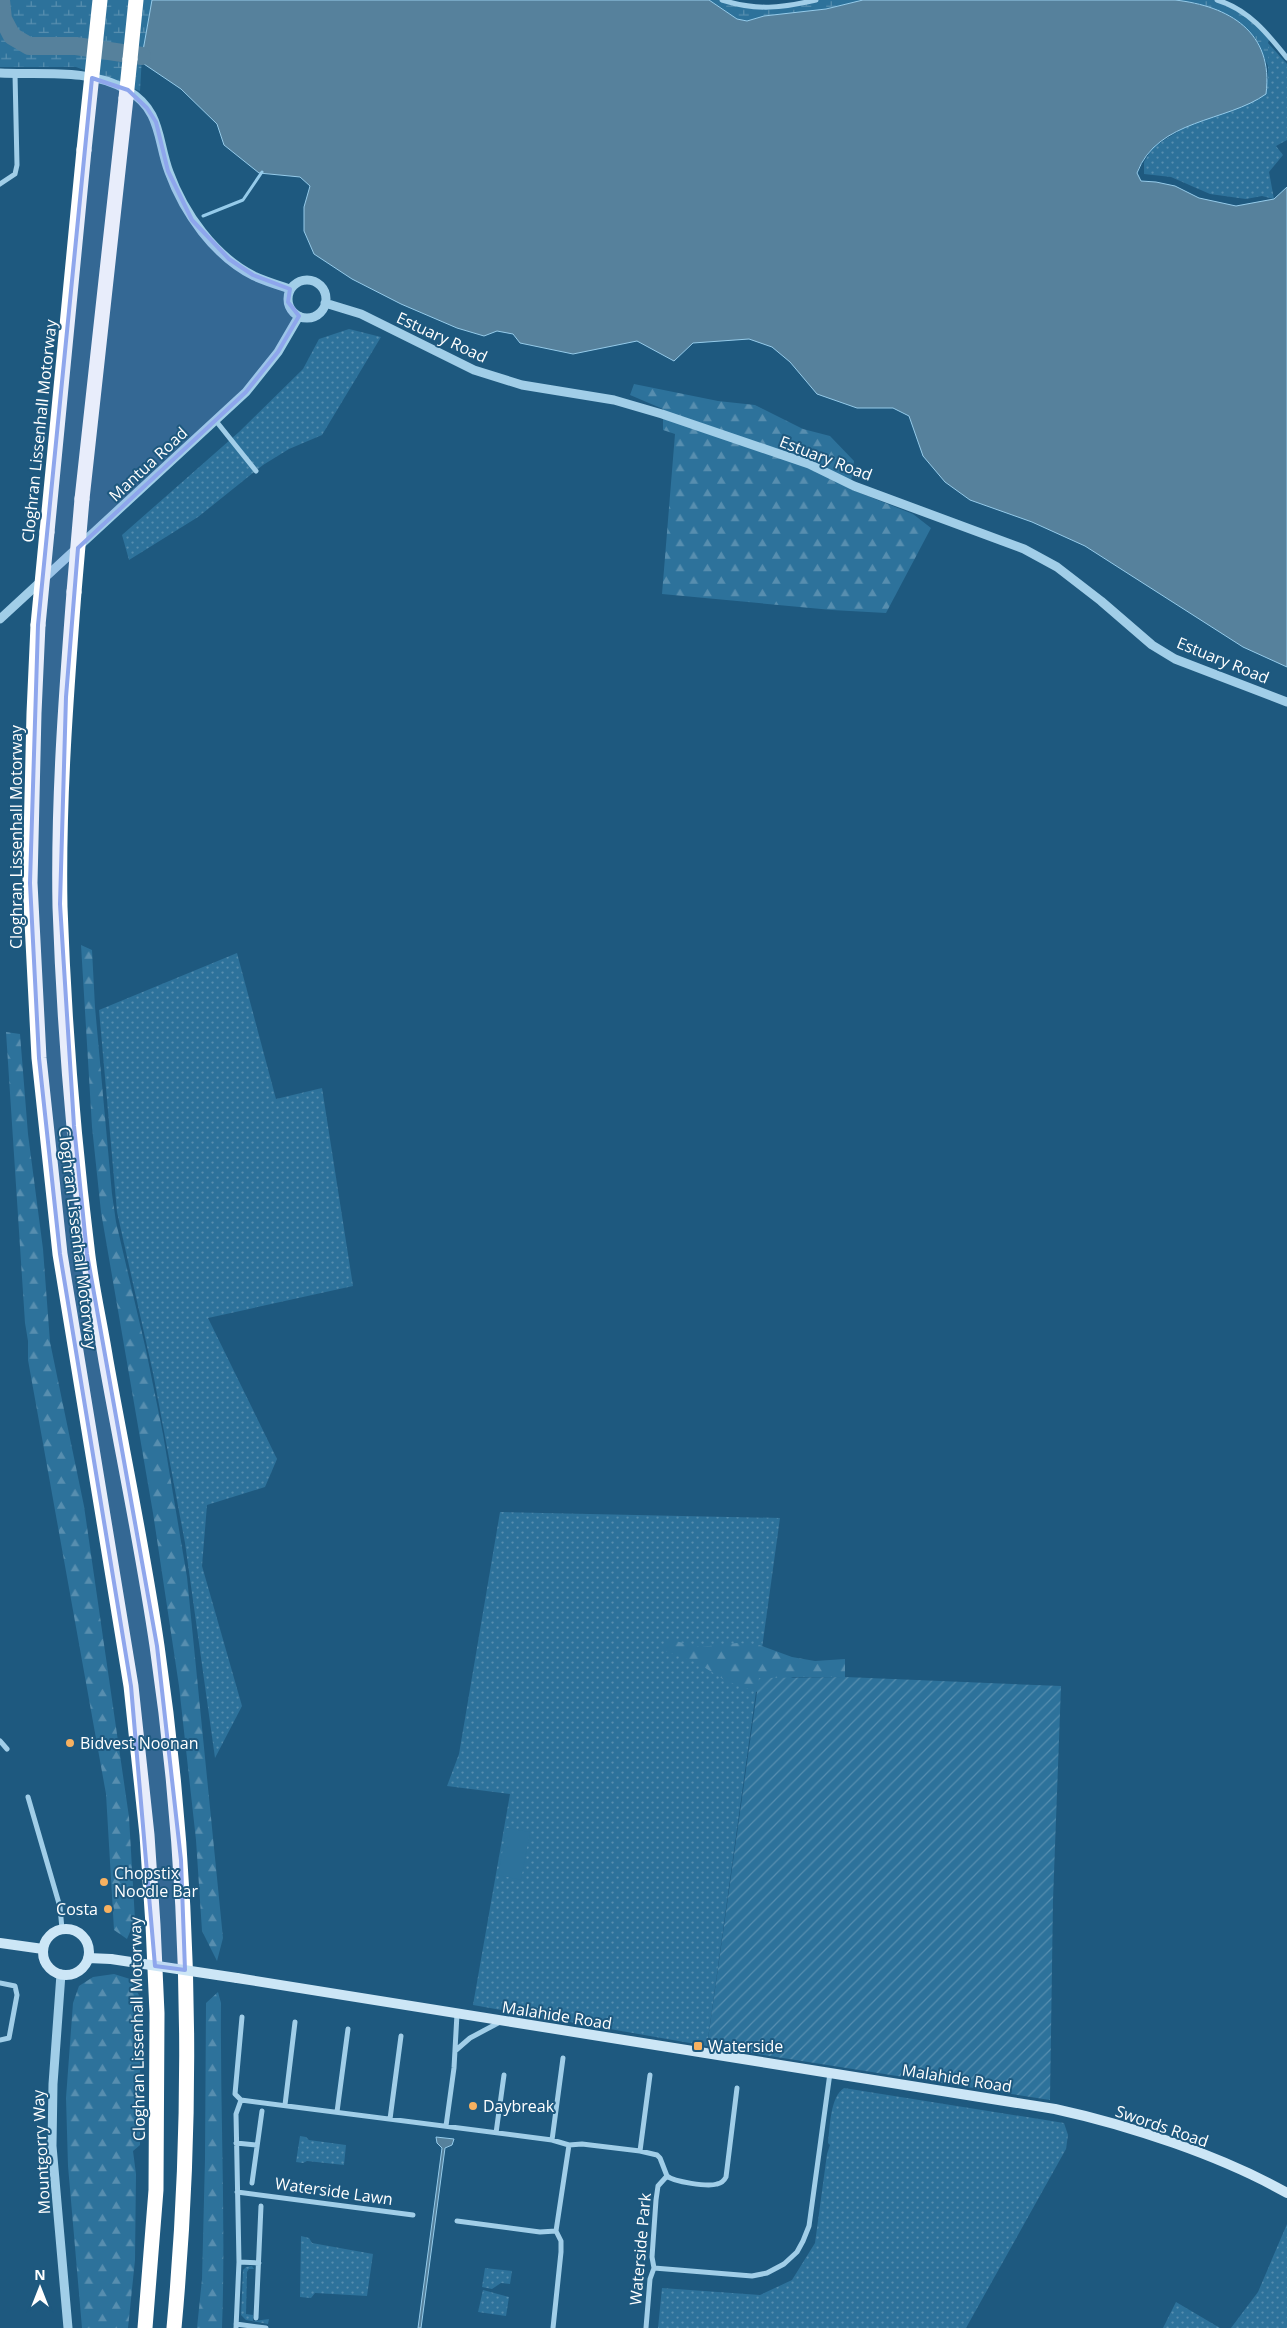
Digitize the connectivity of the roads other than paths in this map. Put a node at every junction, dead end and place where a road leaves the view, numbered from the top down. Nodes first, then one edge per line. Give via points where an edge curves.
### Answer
1 (100, 0) edge
2 (136, 0) edge
3 (722, 0) edge
4 (816, 0) edge
5 (1217, 0) edge
6 (1287, 58) edge
7 (0, 73) edge
8 (15, 74) junction
9 (0, 184) edge
10 (290, 290) junction
11 (325, 303) junction
12 (299, 316) junction
13 (216, 421) junction
14 (256, 471) dead end
15 (0, 619) edge
16 (1287, 702) edge
17 (0, 1741) edge
18 (7, 1749) dead end
19 (28, 1797) dead end
20 (62, 1929) junction
21 (0, 1943) edge
22 (43, 1949) junction
23 (88, 1958) junction
24 (61, 1974) junction
25 (0, 1983) edge
26 (456, 2014) junction
27 (242, 2017) dead end
28 (501, 2021) junction
29 (295, 2022) dead end
30 (348, 2029) dead end
31 (401, 2036) dead end
32 (0, 2040) edge
33 (455, 2052) junction
34 (563, 2058) dead end
35 (830, 2073) junction
36 (504, 2074) dead end
37 (650, 2074) dead end
38 (736, 2088) dead end
39 (241, 2100) junction
40 (1022, 2104) joint
41 (285, 2105) junction
42 (262, 2111) dead end
43 (337, 2112) junction
44 (390, 2119) junction
45 (446, 2126) junction
46 (496, 2133) junction
47 (552, 2140) junction
48 (236, 2143) junction
49 (257, 2145) junction
50 (569, 2145) junction
51 (640, 2150) junction
52 (667, 2176) junction
53 (252, 2183) dead end
54 (237, 2192) junction
55 (1287, 2193) edge
56 (261, 2206) dead end
57 (413, 2214) dead end
58 (457, 2221) dead end
59 (556, 2231) junction
60 (239, 2262) junction
61 (259, 2263) junction
62 (654, 2268) junction
63 (256, 2318) dead end
64 (236, 2326) edge
65 (68, 2328) edge
66 (146, 2328) edge
67 (174, 2328) edge
68 (266, 2328) edge
69 (553, 2328) edge
70 (646, 2328) edge

1 - 66 highway, Cloghran Lissenhall Motorway, bridge via 38,625 30,883 38,1058 60,1254 131,1686 147,1834 157,2013 156,2190
2 - 67 highway, Cloghran Lissenhall Motorway, bridge via 74,592 64,724 60,904 65,1016 87,1254 157,1646 181,1860 187,2096 183,2229
3 - 4 street via 763,9
5 - 6 street via 1248,15
7 - 8 street
8 - 9 street via 17,165 15,174
8 - 10 street via 66,74 128,90 156,122 168,171 192,220 229,259 253,275
10 - 11 street via 298,281 316,282 324,291
10 - 12 street via 290,308
11 - 12 street via 323,309 312,317
11 - 16 street, Estuary Road via 361,314 474,370 522,385 614,400 662,414 809,464 854,486 1024,549 1056,567 1160,650
12 - 13 street, Mantua Road via 278,352 246,392
13 - 14 street
13 - 15 street, Mantua Road
17 - 18 street
19 - 20 street via 60,1907
20 - 22 main road via 49,1936
20 - 23 main road via 80,1934 88,1945
21 - 22 main road
22 - 24 main road via 49,1968
23 - 24 main road via 74,1973
23 - 26 main road, Malahide Road, bridge via 237,1978
24 - 65 street, Mountgorry Way via 52,2146
25 - 32 street via 15,1986 17,1995 8,2038
26 - 28 main road, Malahide Road
26 - 33 street
27 - 39 street via 235,2094
28 - 33 street via 470,2038
28 - 35 main road, Malahide Road
29 - 41 street
30 - 43 street
31 - 44 street
33 - 45 street
34 - 47 street
35 - 40 main road, Malahide Road
35 - 62 street via 809,2226 797,2252 784,2264 752,2276
36 - 46 street
37 - 51 street
38 - 52 street via 723,2181 715,2185 676,2181
39 - 41 street
39 - 48 street via 236,2114
40 - 55 main road, Swords Road via 1079,2115 1171,2143
41 - 43 street
42 - 49 street
43 - 44 street
44 - 45 street
45 - 46 street
46 - 47 street
47 - 50 street
48 - 49 street
48 - 54 street
49 - 53 street
50 - 51 street
50 - 59 street
51 - 52 street via 657,2154
52 - 62 street, Waterside Park via 658,2186 656,2200
54 - 57 street, Waterside Lawn
54 - 60 street
56 - 61 street
58 - 59 street via 540,2232
59 - 69 street via 561,2241 561,2252
60 - 61 street
60 - 64 street
61 - 63 street
62 - 70 street, Waterside Park via 650,2279
64 - 68 street

